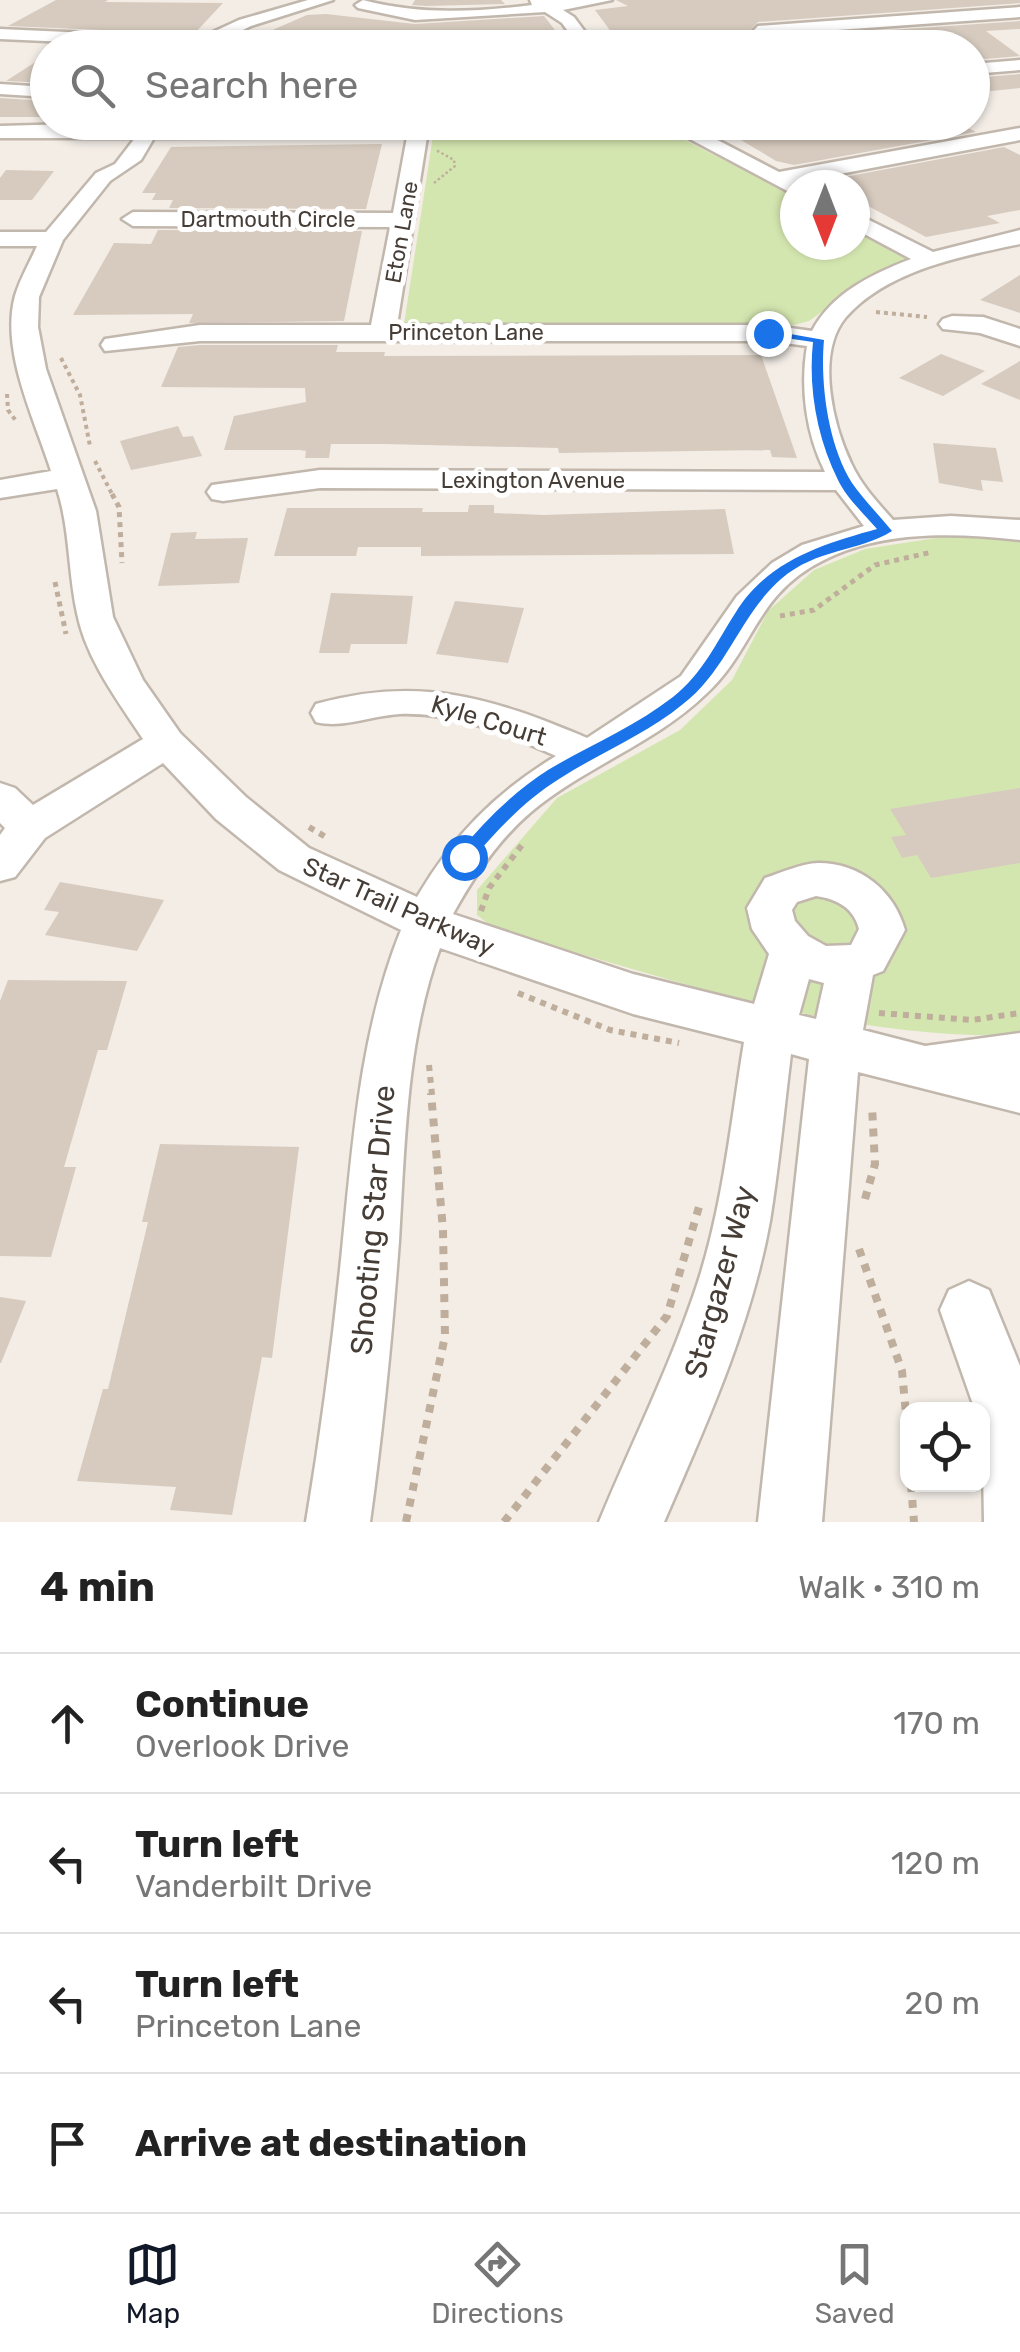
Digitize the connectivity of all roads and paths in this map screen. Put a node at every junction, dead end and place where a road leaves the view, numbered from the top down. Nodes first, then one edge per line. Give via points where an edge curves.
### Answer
1 (271, 0) edge
2 (325, 0) edge
3 (604, 0) edge
4 (959, 0) edge
5 (541, 3) edge
6 (301, 6) junction
7 (363, 6) dead end
8 (1020, 12) edge
9 (978, 14) junction
10 (236, 30) edge
11 (575, 30) edge
12 (771, 30) edge
13 (0, 34) edge
14 (30, 36) edge
15 (1020, 65) edge
16 (990, 68) edge
17 (0, 89) edge
18 (30, 91) edge
19 (30, 131) edge
20 (0, 132) edge
21 (1020, 134) edge
22 (118, 140) edge
23 (142, 140) edge
24 (428, 140) edge
25 (431, 140) edge
26 (687, 140) edge
27 (852, 170) edge
28 (103, 177) junction
29 (780, 181) edge
30 (428, 187) dead end
31 (134, 219) dead end
32 (403, 220) junction
33 (870, 228) edge
34 (1020, 236) edge
35 (0, 238) edge
36 (52, 239) junction
37 (934, 261) junction
38 (889, 303) dead end
39 (876, 312) junction
40 (867, 318) dead end
41 (952, 324) joint
42 (383, 332) junction
43 (1020, 338) edge
44 (819, 340) junction
45 (114, 345) dead end
46 (71, 476) junction
47 (844, 481) junction
48 (0, 489) edge
49 (223, 492) dead end
50 (1020, 530) edge
51 (884, 541) junction
52 (330, 713) dead end
53 (166, 743) junction
54 (588, 754) junction
55 (0, 798) edge
56 (30, 827) junction
57 (0, 865) edge
58 (426, 922) junction
59 (793, 952) junction
60 (852, 963) junction
61 (770, 1030) junction
62 (835, 1046) junction
63 (428, 1052) dead end
64 (1020, 1054) edge
65 (920, 1066) junction
66 (1020, 1092) edge
67 (872, 1093) dead end
68 (862, 1211) dead end
69 (857, 1240) dead end
70 (969, 1310) dead end
71 (905, 1402) edge
72 (912, 1492) edge
73 (338, 1522) edge
74 (406, 1522) edge
75 (630, 1522) edge
76 (790, 1522) edge
77 (914, 1522) edge
78 (1016, 1522) edge

1 - 6 street
2 - 6 street
3 - 5 street
4 - 9 street
5 - 7 street via 440,14
5 - 11 street
6 - 10 street
8 - 9 street
9 - 12 street
13 - 14 street
15 - 16 street
17 - 18 street
19 - 20 street
21 - 27 street
22 - 28 street, Star Trail Parkway via 97,171
23 - 28 street, Star Trail Parkway via 122,168
24 - 32 street, Eton Lane
25 - 30 path via 455,166
26 - 29 street
28 - 36 street, Star Trail Parkway
31 - 32 street, Dartmouth Circle
32 - 42 street, Eton Lane
33 - 37 street
34 - 37 street
35 - 36 street
36 - 46 street, Star Trail Parkway via 27,298 26,341
37 - 44 street via 890,275 837,312
38 - 39 path
39 - 40 path
39 - 41 path
41 - 43 street via 984,325
42 - 44 street, Princeton Lane via 768,333
42 - 45 street, Princeton Lane via 200,333
44 - 47 street via 820,406
46 - 48 street
46 - 53 street, Star Trail Parkway via 96,617 124,683
47 - 49 street, Lexington Avenue via 320,478
47 - 51 street
50 - 51 street, Shooting Star Drive via 928,527
51 - 54 street, Shooting Star Drive via 820,549 778,575 744,610 700,680 648,722
52 - 54 street, Kyle Court via 420,699 492,717
53 - 56 street
53 - 58 street, Star Trail Parkway via 294,859
54 - 58 street, Shooting Star Drive via 494,822 464,857
55 - 56 street
56 - 57 street
58 - 61 street, Star Trail Parkway via 580,978
58 - 73 street, Shooting Star Drive via 391,1035 356,1412
59 - 60 street via 820,964
59 - 60 street via 770,922 775,896 800,881 832,881 862,895 880,918 878,944
59 - 61 street, Stargazer Way
60 - 62 street
61 - 62 street, Star Trail Parkway
61 - 75 street, Stargazer Way via 742,1222 726,1280 691,1388
62 - 65 street, Star Trail Parkway
62 - 76 street
63 - 74 path via 445,1336
64 - 65 street, Star Trail Parkway
65 - 66 street, Star Trail Parkway
67 - 68 path via 875,1164
69 - 71 path via 902,1371
70 - 78 street via 1005,1404
72 - 77 path

